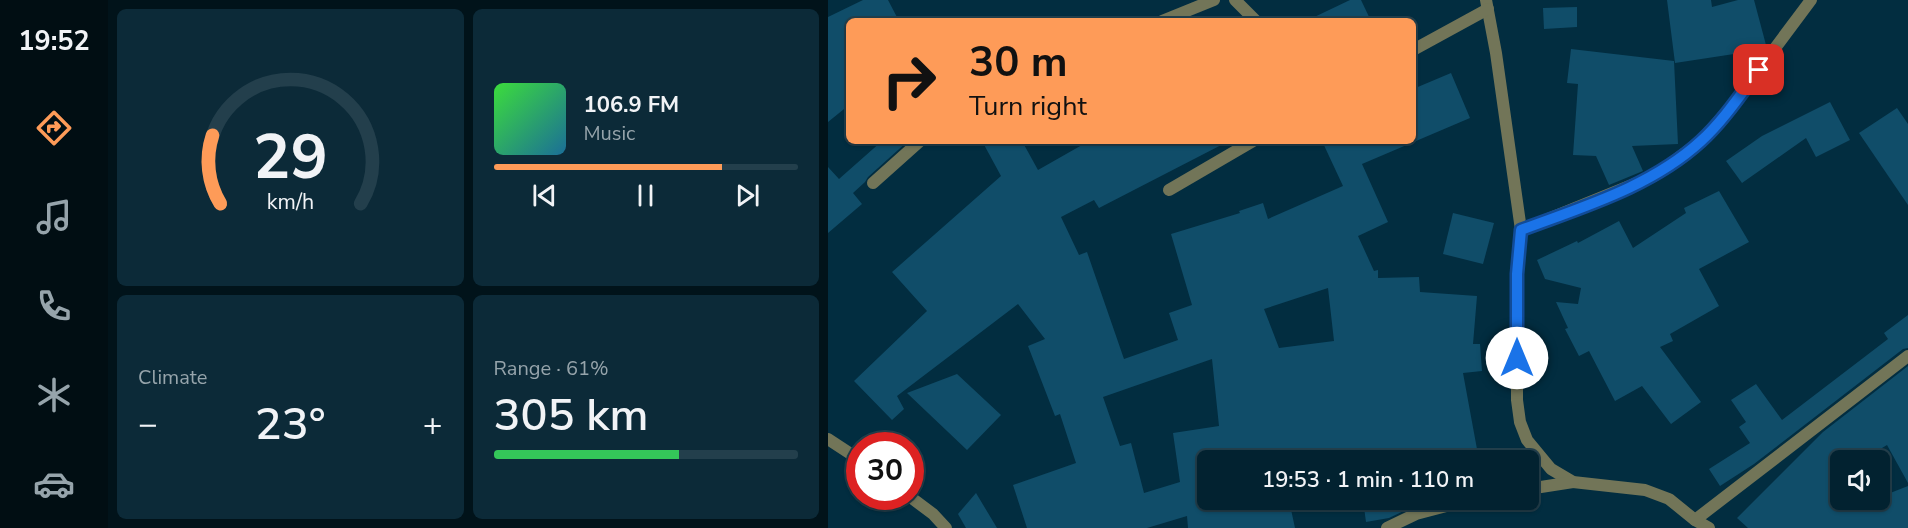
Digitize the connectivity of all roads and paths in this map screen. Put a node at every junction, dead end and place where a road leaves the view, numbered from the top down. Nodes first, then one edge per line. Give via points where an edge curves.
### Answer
1 (1215, 0) edge
2 (1235, 0) edge
3 (1811, 0) edge
4 (1487, 4) edge
5 (1170, 18) edge
6 (1253, 18) edge
7 (1416, 48) edge
8 (917, 144) edge
9 (1248, 144) edge
10 (873, 183) dead end
11 (1169, 190) dead end
12 (1521, 230) junction
13 (1908, 356) edge
14 (828, 439) edge
15 (846, 451) edge
16 (1573, 482) junction
17 (1539, 487) edge
18 (924, 507) edge
19 (1431, 510) edge
20 (1695, 520) junction
21 (946, 528) edge
22 (1387, 528) edge
23 (1709, 528) edge

1 - 5 street
2 - 6 street
3 - 12 street via 1701,141 1654,176
4 - 7 street
4 - 12 street
8 - 10 street
9 - 11 street
12 - 16 street via 1517,274 1520,422 1527,440 1551,469
13 - 20 street
14 - 15 street
16 - 17 street
16 - 20 street via 1646,490 1669,499
18 - 21 street
19 - 22 street
20 - 23 street

